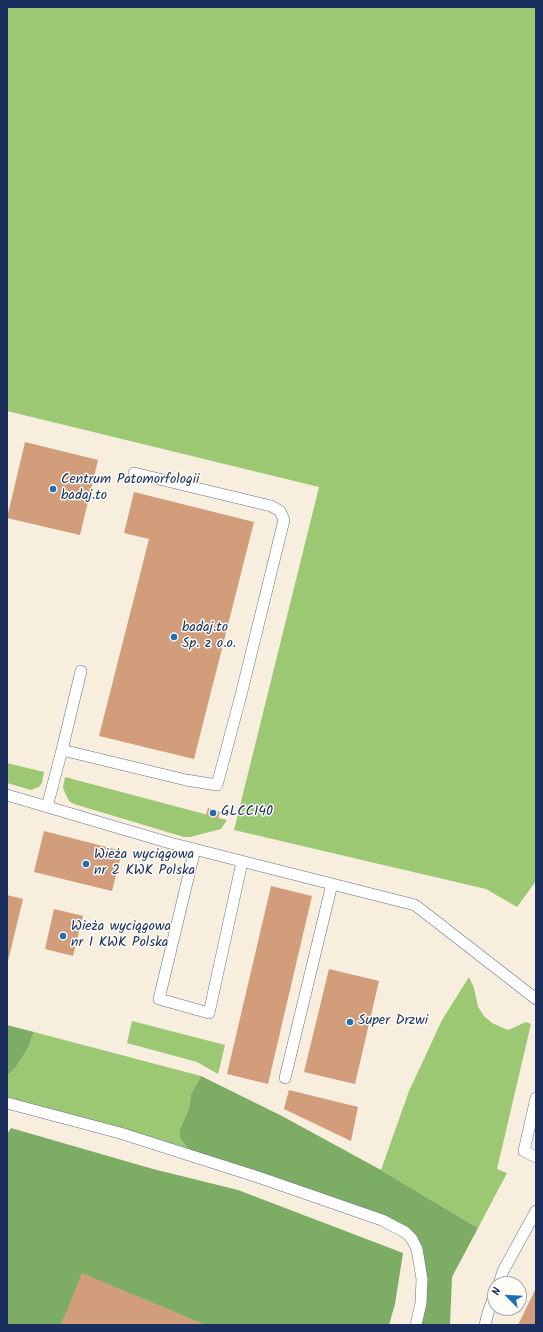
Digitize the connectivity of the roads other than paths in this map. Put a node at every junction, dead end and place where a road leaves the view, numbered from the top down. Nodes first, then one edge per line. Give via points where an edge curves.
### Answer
1 (134, 473) dead end
2 (80, 671) dead end
3 (62, 750) junction
4 (7, 795) edge
5 (47, 807) junction
6 (195, 849) junction
7 (242, 862) junction
8 (332, 884) junction
9 (536, 1000) edge
10 (285, 1078) dead end
11 (536, 1098) edge
12 (7, 1103) edge
13 (536, 1157) edge
14 (536, 1211) edge
15 (501, 1276) edge
16 (416, 1325) edge

1 - 3 lane via 271,506 280,512 284,520 241,695 217,785
2 - 3 lane
3 - 5 lane
4 - 5 lane
5 - 6 lane
6 - 7 lane
6 - 7 lane via 159,999 209,1013
7 - 8 lane
8 - 9 lane via 415,905
8 - 10 lane
11 - 13 lane via 524,1151
12 - 16 lane via 120,1134 258,1177 382,1220 404,1232 412,1239 417,1249 422,1279 421,1303
14 - 15 lane

